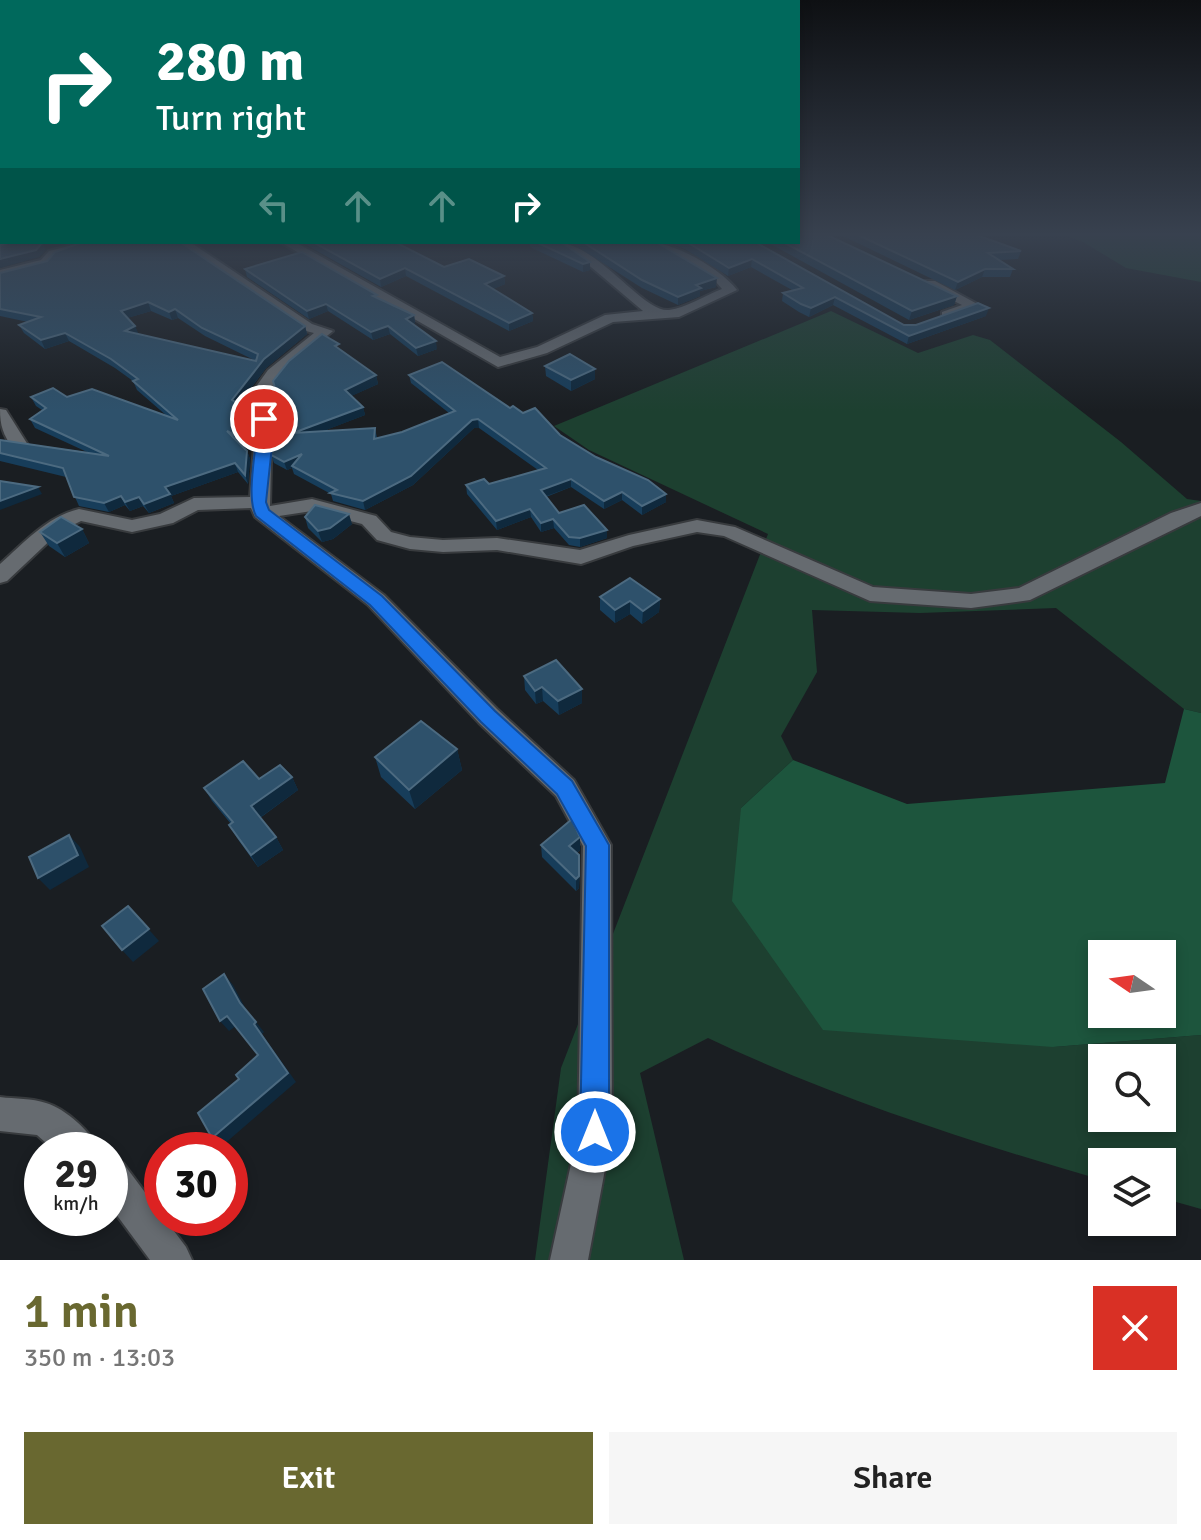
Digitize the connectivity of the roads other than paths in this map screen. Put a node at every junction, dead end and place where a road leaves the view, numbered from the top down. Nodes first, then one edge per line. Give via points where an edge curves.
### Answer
1 (257, 293) edge
2 (376, 293) edge
3 (630, 293) edge
4 (723, 293) edge
5 (947, 293) edge
6 (655, 314) junction
7 (932, 320) edge
8 (0, 414) edge
9 (19, 445) edge
10 (260, 507) junction
11 (1201, 509) edge
12 (0, 576) edge
13 (0, 1114) edge
14 (60, 1132) edge
15 (128, 1200) edge
16 (173, 1260) edge
17 (569, 1260) edge

1 - 10 street via 307,327 326,331 287,357 250,406 264,419
2 - 6 street via 498,362 542,350 610,318
3 - 6 street
4 - 6 street via 674,314
5 - 7 street via 974,306
8 - 9 street
10 - 11 street via 312,505 369,520 384,536 410,543 497,544 581,557 629,541 710,526 870,594 971,601 1023,595
10 - 12 street via 194,504 166,519 132,526 79,515 52,528
10 - 17 street via 376,600 565,788 597,845 595,1132
13 - 14 street via 44,1119
15 - 16 street

